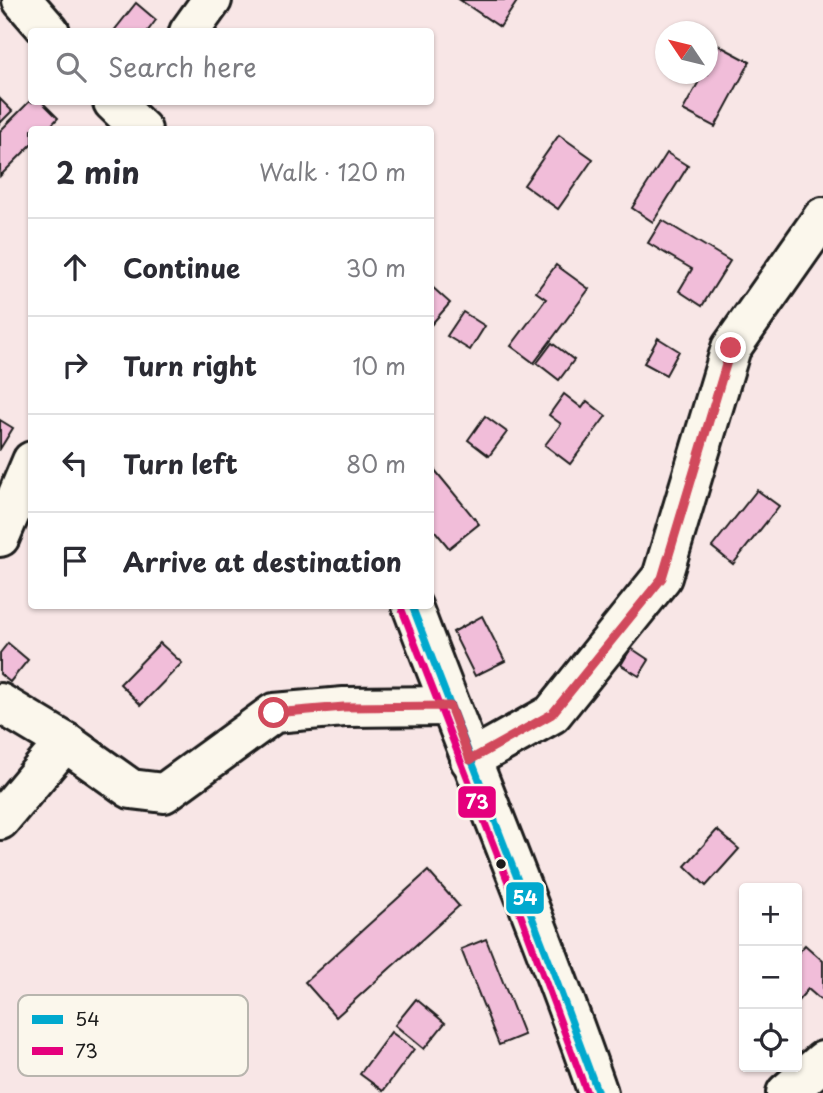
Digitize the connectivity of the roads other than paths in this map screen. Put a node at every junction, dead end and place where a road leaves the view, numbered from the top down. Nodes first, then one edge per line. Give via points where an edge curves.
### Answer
1 (22, 0) edge
2 (212, 0) edge
3 (46, 28) edge
4 (192, 28) edge
5 (823, 217) edge
6 (28, 470) edge
7 (0, 537) edge
8 (413, 609) edge
9 (0, 703) edge
10 (450, 706) junction
11 (65, 743) junction
12 (470, 760) junction
13 (0, 820) edge
14 (823, 1061) edge
15 (598, 1093) edge
16 (786, 1093) edge

1 - 3 street
2 - 4 street
5 - 12 street via 731,348 662,578 552,714
6 - 7 street
8 - 10 street
9 - 11 street
10 - 11 street via 274,713 164,793 131,789
10 - 12 street
11 - 13 street
12 - 15 street via 558,977
14 - 16 street

